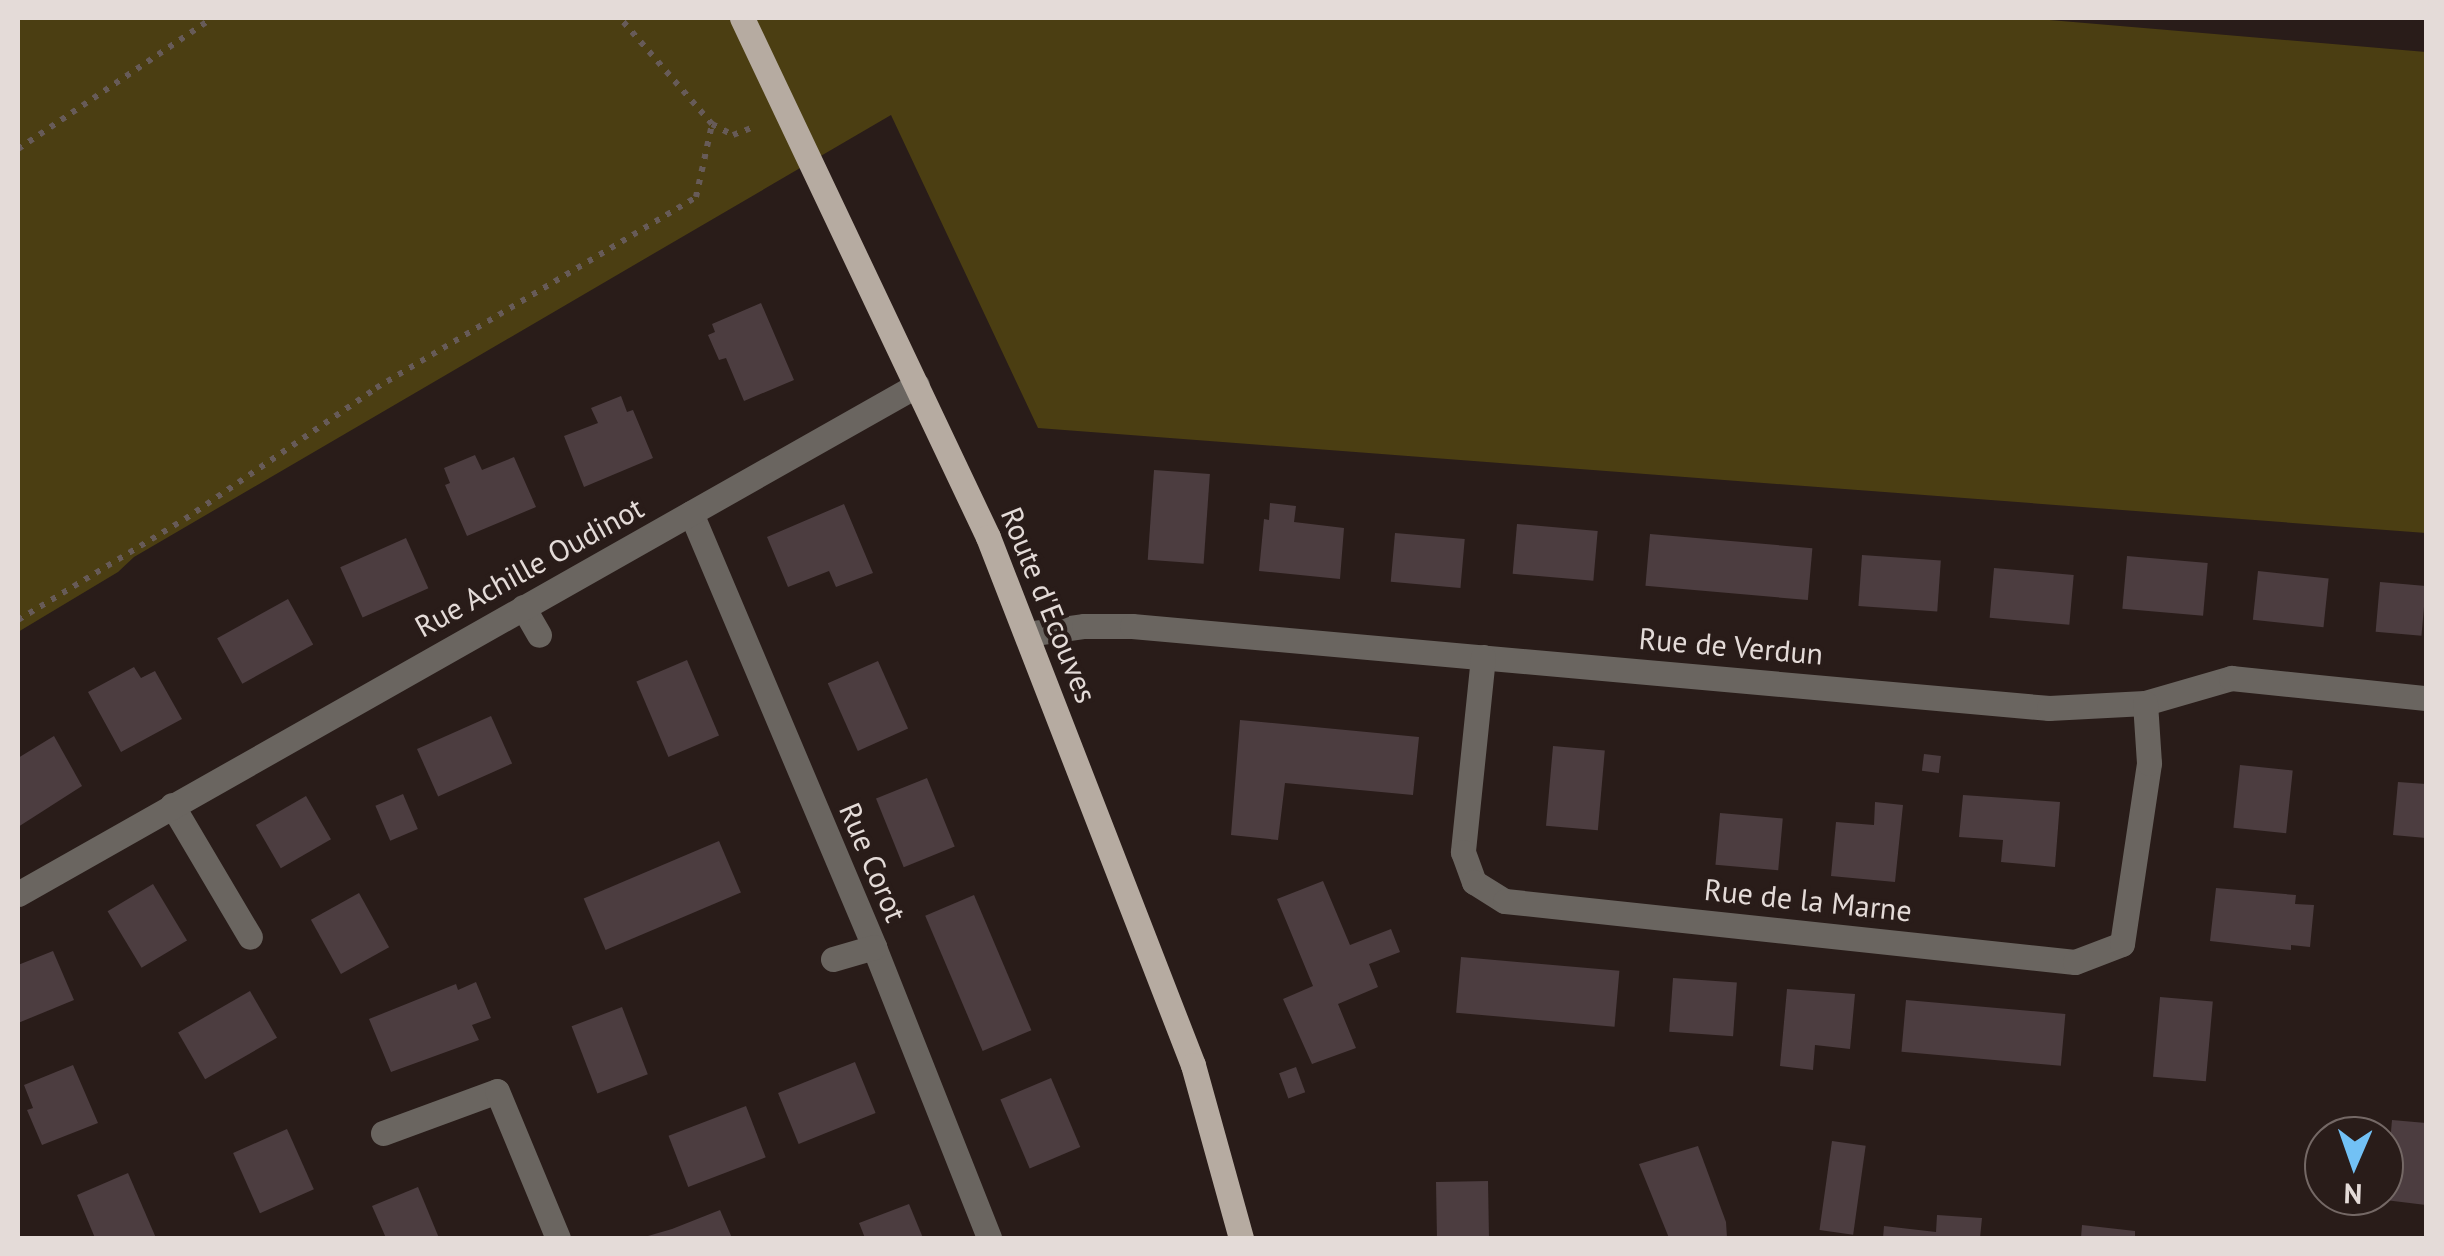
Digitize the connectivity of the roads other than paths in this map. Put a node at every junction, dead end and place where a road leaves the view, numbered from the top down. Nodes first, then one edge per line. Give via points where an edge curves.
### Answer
1 (742, 18) edge
2 (917, 384) junction
3 (691, 514) junction
4 (523, 608) junction
5 (1027, 634) junction
6 (539, 635) dead end
7 (1483, 657) junction
8 (2426, 698) edge
9 (2145, 703) junction
10 (172, 804) junction
11 (18, 894) edge
12 (250, 938) dead end
13 (874, 947) junction
14 (833, 958) dead end
15 (382, 1133) dead end
16 (558, 1238) edge
17 (989, 1238) edge
18 (1241, 1238) edge

1 - 2 main road, Route d'Ecouves
2 - 3 street, Rue Achille Oudinot
2 - 5 main road, Route d'Ecouves
3 - 4 street, Rue Achille Oudinot
3 - 13 street, Rue Corot
4 - 6 street
4 - 10 street, Rue Achille Oudinot
5 - 7 street, Rue de Verdun via 1132,626
5 - 18 main road, Route d'Ecouves via 1194,1065
7 - 9 street, Rue de Verdun via 2049,708
7 - 9 street, Rue de la Marne via 1462,852 1474,882 1505,901 2076,962 2122,944 2149,763
8 - 9 street, Rue de Verdun via 2231,678
10 - 11 street, Rue Achille Oudinot
10 - 12 street
13 - 14 street
13 - 17 street, Rue Corot
15 - 16 street via 497,1091

